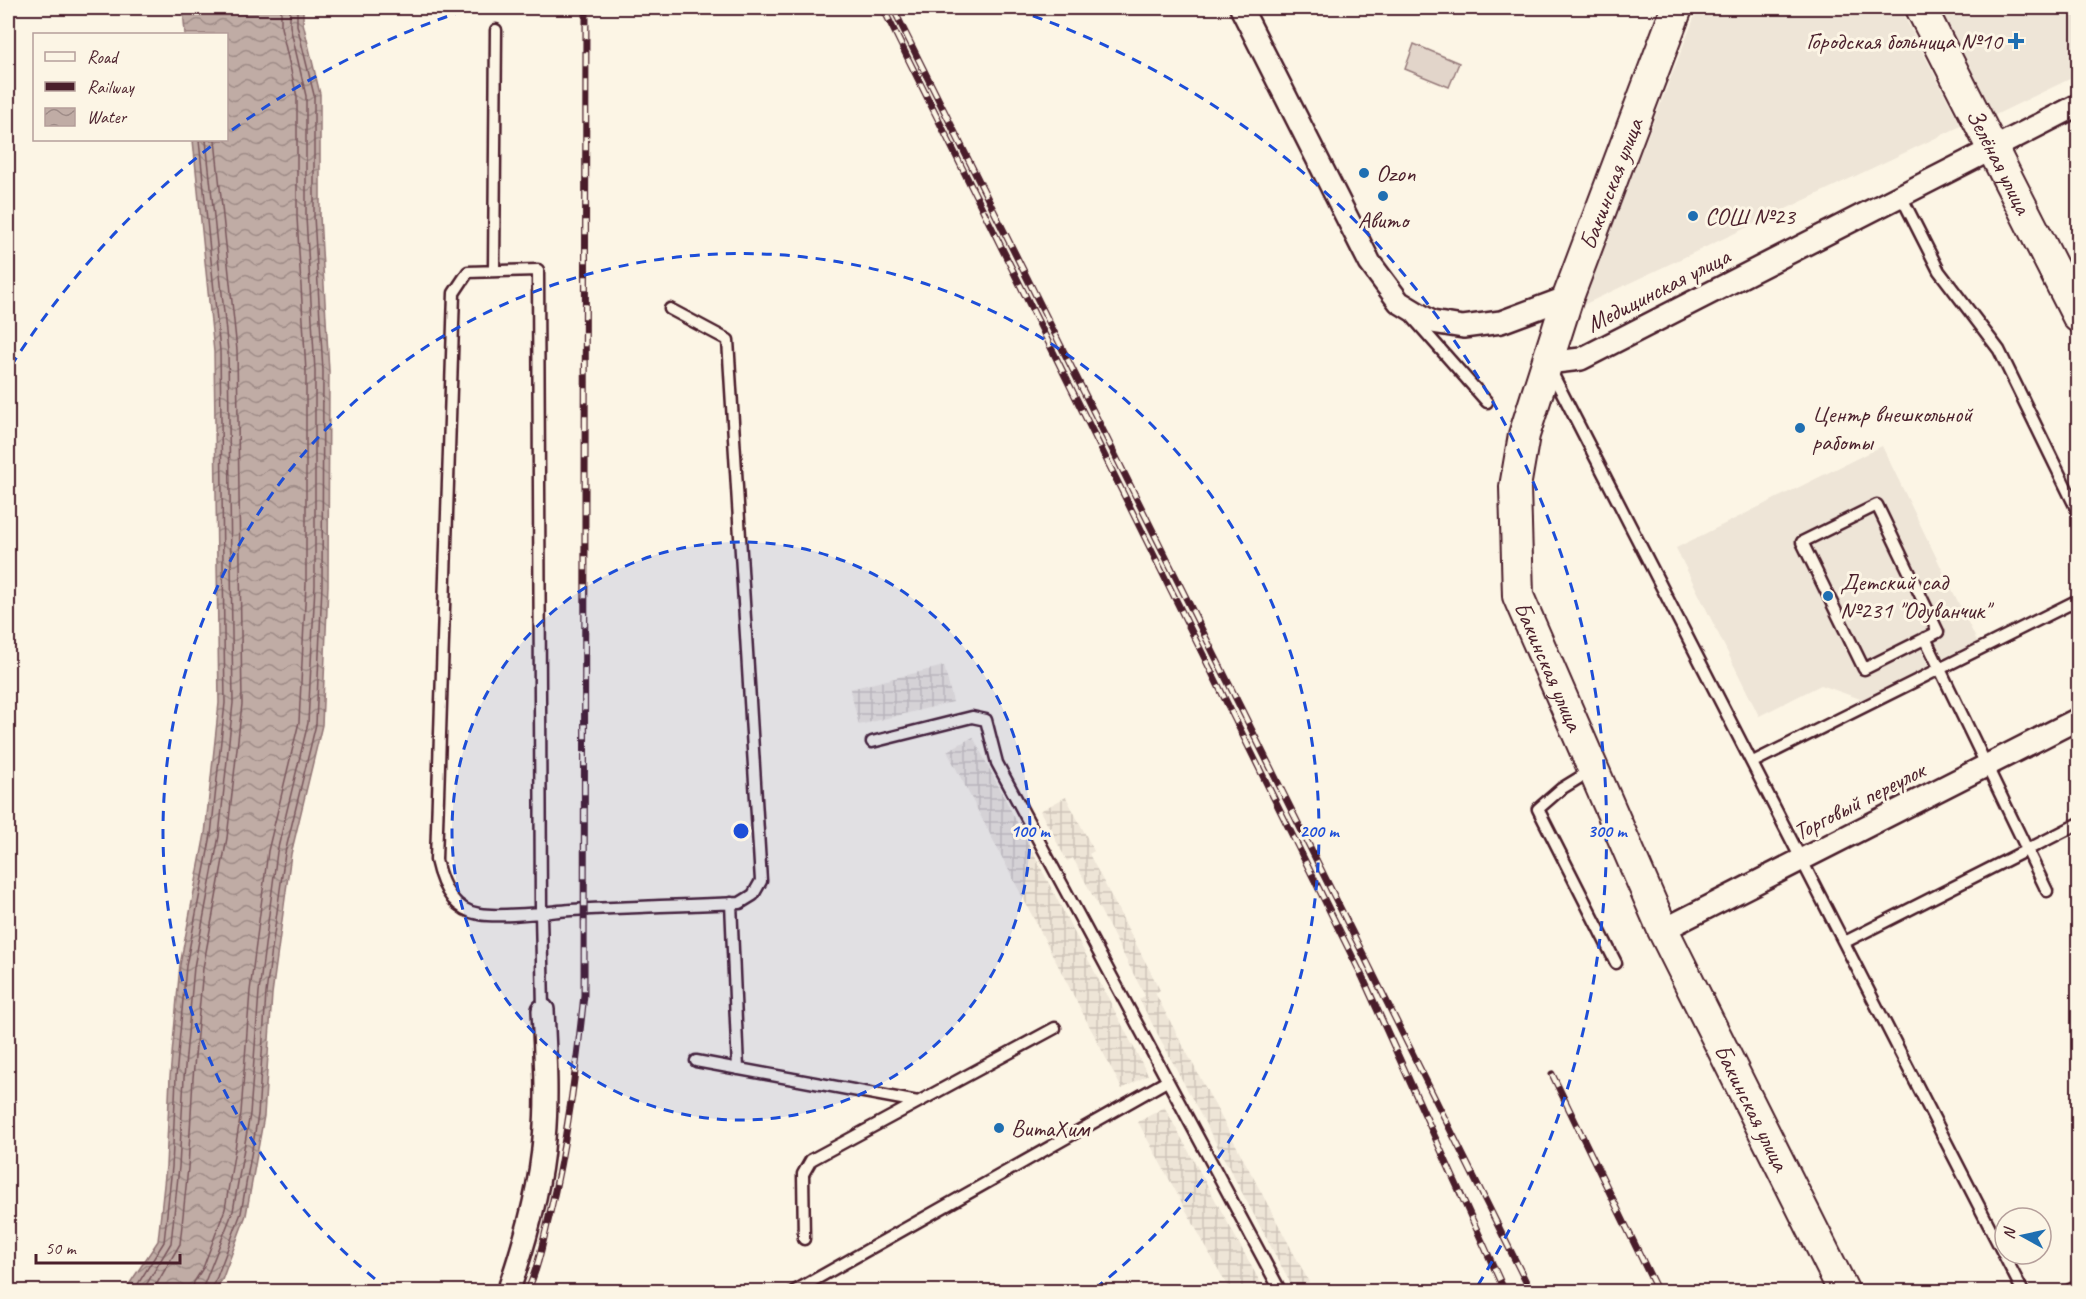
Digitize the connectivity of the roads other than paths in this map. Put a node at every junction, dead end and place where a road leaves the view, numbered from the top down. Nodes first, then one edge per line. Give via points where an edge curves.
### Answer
1 (1240, 8) edge
2 (1677, 8) edge
3 (1921, 8) edge
4 (496, 30) dead end
5 (2079, 105) edge
6 (1993, 147) junction
7 (1900, 194) junction
8 (494, 270) junction
9 (1568, 297) junction
10 (1399, 302) junction
11 (670, 309) dead end
12 (2079, 316) edge
13 (1546, 363) junction
14 (1487, 402) dead end
15 (2079, 512) edge
16 (2079, 600) edge
17 (1925, 638) junction
18 (1940, 670) junction
19 (2079, 719) edge
20 (872, 742) dead end
21 (1753, 762) junction
22 (1987, 765) junction
23 (1592, 770) junction
24 (2079, 824) edge
25 (2028, 850) junction
26 (1803, 858) junction
27 (2048, 891) dead end
28 (731, 903) junction
29 (540, 912) junction
30 (1663, 930) junction
31 (1845, 942) junction
32 (1616, 963) dead end
33 (543, 1010) joint
34 (1055, 1028) dead end
35 (696, 1061) dead end
36 (738, 1069) junction
37 (1167, 1081) junction
38 (918, 1102) junction
39 (804, 1239) dead end
40 (2079, 1286) edge
41 (508, 1292) edge
42 (793, 1292) edge
43 (1281, 1292) edge
44 (1844, 1292) edge
45 (2023, 1292) edge
46 (2067, 1292) edge

1 - 10 street via 1370,263
2 - 9 main road, Бакинская улица
3 - 6 main road, Зелёная улица
4 - 8 lane
5 - 6 street, Медицинская улица
6 - 7 street, Медицинская улица
6 - 12 main road, Зелёная улица
7 - 13 street, Медицинская улица via 1581,359
7 - 15 lane via 1939,271 1999,350
8 - 29 lane via 538,270
8 - 29 lane via 468,272 454,292 436,860 449,896 464,908 478,914
9 - 10 street via 1501,322 1463,327 1432,322
9 - 13 main road, Бакинская улица
10 - 14 lane
11 - 28 lane via 728,340 761,881 753,895 740,903
13 - 21 lane
13 - 23 main road, Бакинская улица via 1524,435 1516,478 1518,596
16 - 18 lane
17 - 17 lane via 1938,632 1877,505 1802,542 1864,669
17 - 18 lane
18 - 21 lane
18 - 22 lane
19 - 22 street, Торговый переулок
20 - 37 lane via 972,717 986,720 997,763
21 - 26 lane
22 - 25 lane
22 - 26 street, Торговый переулок
23 - 30 main road, Бакинская улица
23 - 32 lane via 1538,809
24 - 25 lane
25 - 27 lane
25 - 31 lane
26 - 30 street, Торговый переулок
26 - 31 lane
28 - 29 lane
28 - 36 lane
29 - 33 lane
30 - 44 main road, Бакинская улица
31 - 45 lane
33 - 41 street via 544,1141 527,1236
34 - 38 lane
35 - 36 lane
36 - 38 lane
37 - 42 lane
37 - 43 lane
38 - 39 lane via 811,1160 803,1174
40 - 46 lane

